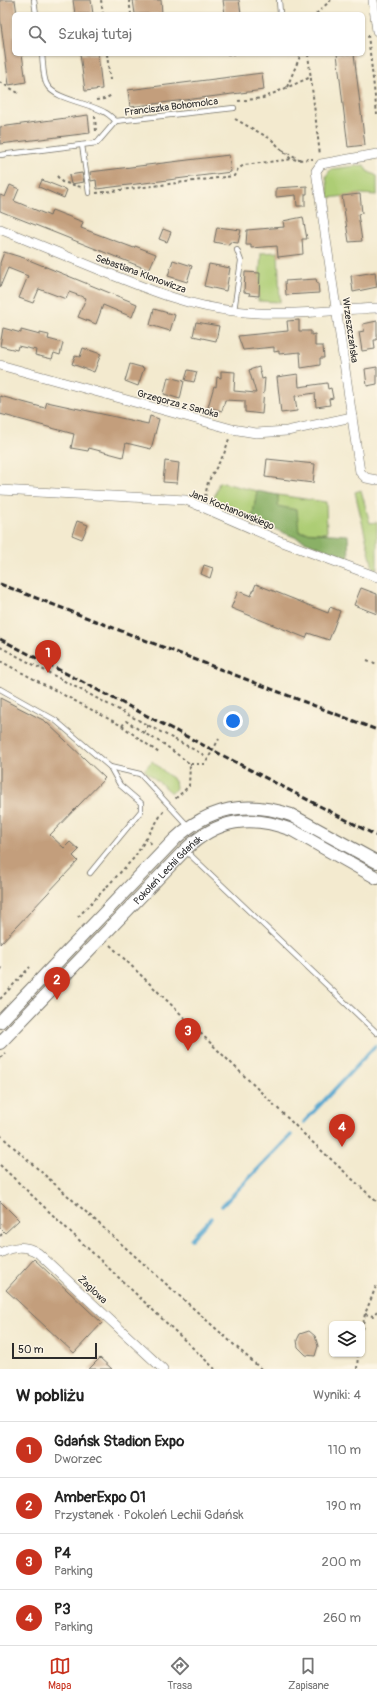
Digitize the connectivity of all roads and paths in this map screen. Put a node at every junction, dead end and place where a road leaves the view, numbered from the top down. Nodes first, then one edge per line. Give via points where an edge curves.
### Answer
1 (34, 0) edge
2 (101, 0) edge
3 (129, 0) edge
4 (279, 0) edge
5 (331, 0) edge
6 (374, 0) edge
7 (36, 12) edge
8 (103, 12) edge
9 (131, 12) edge
10 (280, 12) edge
11 (318, 12) edge
12 (367, 27) dead end
13 (377, 31) edge
14 (42, 56) edge
15 (107, 56) edge
16 (300, 56) edge
17 (308, 56) edge
18 (110, 80) dead end
19 (0, 82) edge
20 (286, 88) dead end
21 (20, 94) dead end
22 (95, 107) junction
23 (234, 108) dead end
24 (377, 114) edge
25 (236, 119) dead end
26 (116, 121) junction
27 (97, 143) junction
28 (82, 145) junction
29 (281, 149) junction
30 (377, 154) edge
31 (0, 155) edge
32 (293, 159) junction
33 (301, 160) junction
34 (319, 164) junction
35 (57, 176) dead end
36 (88, 190) junction
37 (0, 229) edge
38 (237, 250) dead end
39 (377, 308) edge
40 (337, 310) junction
41 (234, 311) junction
42 (0, 365) edge
43 (352, 417) junction
44 (232, 429) junction
45 (377, 480) edge
46 (0, 490) edge
47 (204, 508) junction
48 (377, 577) edge
49 (0, 647) edge
50 (368, 660) dead end
51 (0, 661) edge
52 (377, 664) edge
53 (0, 689) edge
54 (148, 725) junction
55 (122, 726) junction
56 (144, 733) junction
57 (219, 739) dead end
58 (159, 753) dead end
59 (206, 756) dead end
60 (190, 764) junction
61 (110, 767) junction
62 (169, 804) junction
63 (189, 827) junction
64 (146, 838) junction
65 (175, 839) junction
66 (154, 846) dead end
67 (185, 850) junction
68 (134, 858) junction
69 (377, 862) edge
70 (139, 863) dead end
71 (90, 873) dead end
72 (377, 878) edge
73 (112, 881) junction
74 (117, 885) dead end
75 (78, 917) dead end
76 (108, 943) dead end
77 (4, 966) dead end
78 (30, 967) dead end
79 (0, 970) edge
80 (0, 998) edge
81 (4, 1018) edge
82 (19, 1024) junction
83 (377, 1033) edge
84 (0, 1043) edge
85 (0, 1135) edge
86 (0, 1165) edge
87 (377, 1202) edge
88 (2, 1234) dead end
89 (0, 1236) edge
90 (0, 1253) edge
91 (377, 1284) edge
92 (377, 1311) edge
93 (365, 1314) junction
94 (364, 1321) edge
95 (358, 1357) edge
96 (163, 1369) edge
97 (215, 1369) edge
98 (261, 1369) edge
99 (357, 1369) edge

1 - 7 lane
2 - 8 path
3 - 9 path
4 - 10 lane
5 - 11 path
6 - 13 street
12 - 24 path
14 - 22 lane via 46,85 52,91
15 - 18 path
16 - 20 path
17 - 34 path
19 - 21 path
22 - 26 lane via 108,113
22 - 27 path
23 - 26 lane, Franciszka Bohomolca
25 - 29 path via 271,139
26 - 27 lane, Franciszka Bohomolca
27 - 28 lane
28 - 31 lane
28 - 36 lane
29 - 32 path
29 - 33 path
30 - 34 street
32 - 33 path
32 - 36 path via 244,165 234,176
33 - 34 path
34 - 40 street, Wrzeszczańska
35 - 36 path via 62,182
37 - 41 street, Sebastiana Klonowicza via 152,291 191,303
38 - 41 lane via 241,261
39 - 40 street, Sebastiana Klonowicza
40 - 41 street, Sebastiana Klonowicza via 293,313
40 - 43 street, Wrzeszczańska
42 - 44 street, Grzegorza z Sanoka
43 - 44 street, Grzegorza z Sanoka via 287,432 256,433
43 - 45 street, Wrzeszczańska via 360,472 366,478
44 - 47 path via 224,454 208,482
46 - 47 street, Jana Kochanowskiego via 186,500
47 - 48 street, Jana Kochanowskiego via 280,541
49 - 54 path
50 - 52 path
51 - 55 path
53 - 61 lane via 55,720
54 - 56 path
54 - 59 path
55 - 56 path via 126,721
55 - 58 path
56 - 60 path
57 - 60 path via 205,764
60 - 62 path via 189,786
61 - 62 lane via 140,774
61 - 71 lane via 120,784 141,803 141,811
62 - 63 lane
62 - 64 path
63 - 65 street, Pokoleń Lechii Gdańsk
63 - 69 street, Pokoleń Lechii Gdańsk via 212,814 227,810 240,807 266,808 292,815
64 - 66 path
64 - 68 path
65 - 67 street
65 - 81 street, Pokoleń Lechii Gdańsk
67 - 72 street, Pokoleń Lechii Gdańsk via 203,834 221,826 264,821 292,830
67 - 82 street, Pokoleń Lechii Gdańsk
67 - 83 lane
68 - 70 path
68 - 73 path
73 - 74 path
73 - 75 path
76 - 87 path
77 - 79 path
78 - 80 path
81 - 82 street
82 - 84 street, Pokoleń Lechii Gdańsk
85 - 98 path
86 - 97 path
88 - 89 path
90 - 96 street, Żaglowa via 23,1247 38,1253
91 - 93 path
92 - 93 path via 373,1316
93 - 94 path
95 - 99 path

